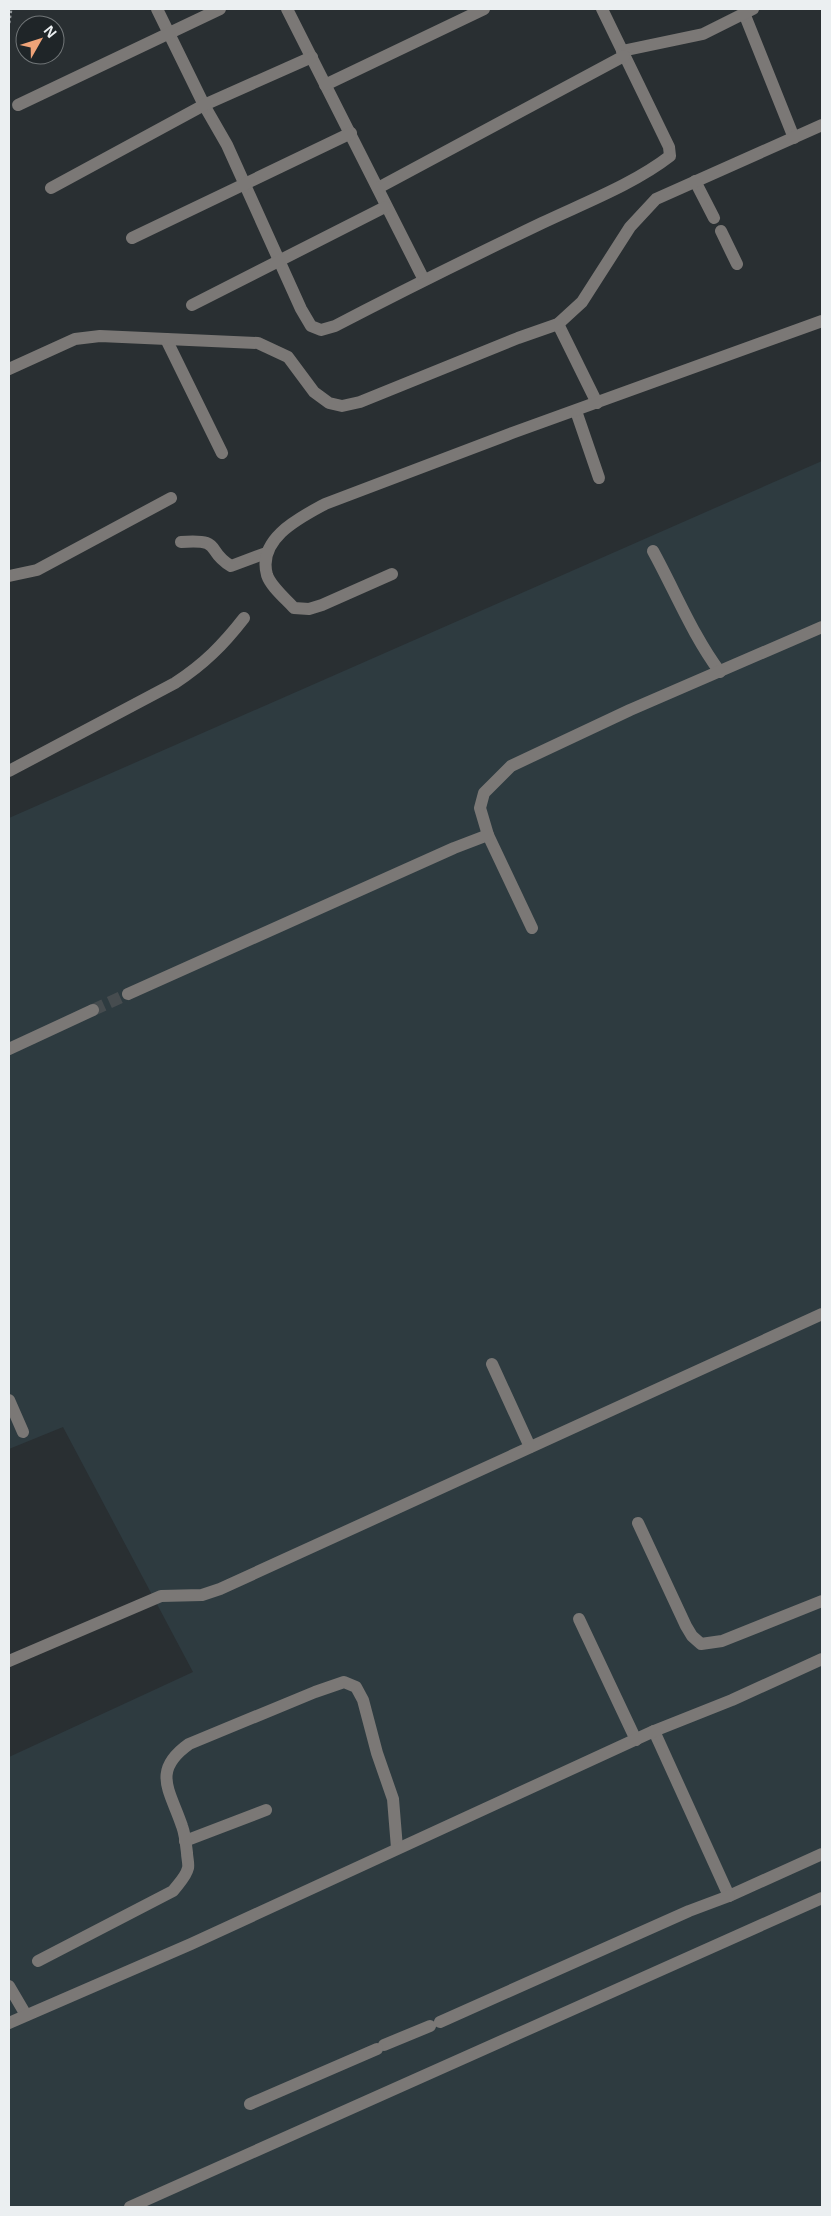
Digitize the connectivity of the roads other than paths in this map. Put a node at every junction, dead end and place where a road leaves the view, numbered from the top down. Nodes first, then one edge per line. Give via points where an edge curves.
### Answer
1 (157, 9) edge
2 (220, 9) edge
3 (287, 9) edge
4 (484, 9) edge
5 (602, 9) edge
6 (749, 11) edge
7 (168, 35) junction
8 (623, 53) junction
9 (312, 56) junction
10 (325, 85) junction
11 (18, 105) dead end
12 (204, 105) junction
13 (822, 125) edge
14 (351, 134) junction
15 (794, 138) junction
16 (695, 180) junction
17 (245, 184) junction
18 (51, 188) dead end
19 (378, 188) junction
20 (385, 207) junction
21 (714, 218) dead end
22 (721, 231) dead end
23 (132, 238) dead end
24 (279, 261) junction
25 (737, 264) dead end
26 (424, 280) junction
27 (192, 305) dead end
28 (822, 321) edge
29 (558, 324) junction
30 (166, 339) junction
31 (9, 369) edge
32 (596, 403) junction
33 (576, 411) junction
34 (222, 453) dead end
35 (599, 478) dead end
36 (172, 498) dead end
37 (181, 542) dead end
38 (653, 551) dead end
39 (266, 554) junction
40 (392, 574) dead end
41 (9, 576) edge
42 (244, 618) dead end
43 (822, 627) edge
44 (720, 672) junction
45 (9, 771) edge
46 (488, 834) junction
47 (532, 928) dead end
48 (128, 994) tunnel mouth
49 (93, 1010) tunnel mouth
50 (9, 1050) edge
51 (822, 1314) edge
52 (492, 1364) dead end
53 (9, 1400) edge
54 (23, 1432) dead end
55 (530, 1447) junction
56 (638, 1523) dead end
57 (822, 1601) edge
58 (579, 1619) dead end
59 (822, 1659) edge
60 (9, 1661) edge
61 (654, 1731) junction
62 (636, 1740) junction
63 (266, 1810) dead end
64 (185, 1841) junction
65 (397, 1848) junction
66 (822, 1854) edge
67 (729, 1896) junction
68 (822, 1898) edge
69 (38, 1961) dead end
70 (9, 1986) edge
71 (26, 2015) junction
72 (9, 2023) edge
73 (250, 2104) dead end
74 (130, 2207) edge

1 - 7 street
2 - 7 street
3 - 9 street
4 - 10 street
5 - 8 street
6 - 8 street via 703,34
6 - 15 street
7 - 11 street
7 - 12 street
8 - 19 street
8 - 26 street via 669,147 670,156 608,192
9 - 10 street
9 - 12 street
10 - 14 street
12 - 17 street
12 - 18 street
13 - 15 street
14 - 17 street
14 - 19 street
15 - 16 street
16 - 21 street
16 - 29 street via 656,198 630,226 582,302
17 - 23 street
17 - 24 street
19 - 20 street
20 - 24 street
20 - 26 street
22 - 25 street
24 - 26 street via 311,326 321,330 335,326
24 - 27 street
28 - 32 street
29 - 30 street via 360,402 342,406 329,403 314,392 288,357 258,342
29 - 32 street
30 - 31 street via 100,336 74,339
30 - 34 street
32 - 33 street
33 - 35 street
33 - 39 street via 325,504 291,523
36 - 41 street via 37,570
37 - 39 street via 211,543 231,566
38 - 44 street via 695,634
39 - 40 street via 267,576 294,608 309,609
42 - 45 street via 220,648 196,670
43 - 44 street
44 - 46 street via 511,766 484,793 480,808
46 - 47 street
46 - 48 street
49 - 50 street
51 - 55 street
52 - 55 street
53 - 54 street
55 - 60 street via 220,1589 202,1595 161,1596
56 - 57 street via 686,1626 701,1644 722,1641
58 - 62 street
59 - 61 street
61 - 62 street
61 - 67 street
62 - 65 street
63 - 64 street
64 - 65 street via 165,1776 176,1754 189,1744 344,1682 356,1687 363,1700 393,1799
64 - 69 street via 188,1868 173,1891
65 - 71 street via 191,1944
66 - 67 street
67 - 73 street via 688,1911
68 - 74 street
70 - 71 street
71 - 72 street

